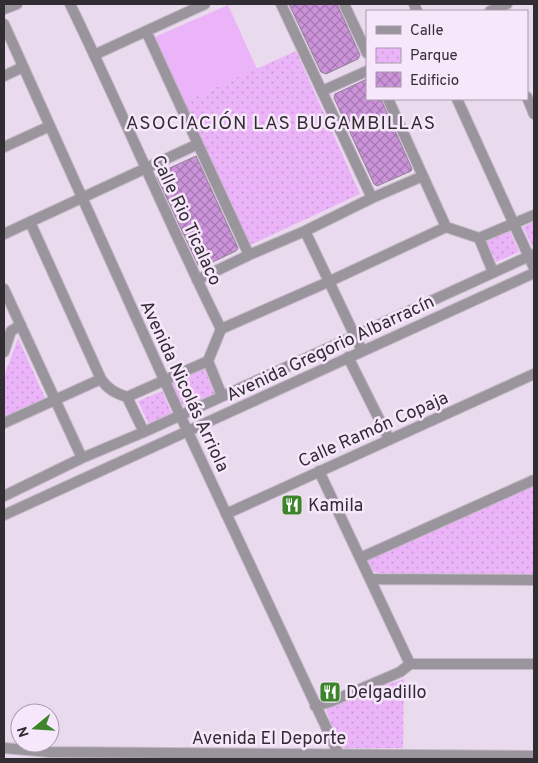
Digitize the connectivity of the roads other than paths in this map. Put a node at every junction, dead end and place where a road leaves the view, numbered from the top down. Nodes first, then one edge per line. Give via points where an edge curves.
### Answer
1 (17, 4) edge
2 (69, 4) edge
3 (203, 4) edge
4 (281, 4) edge
5 (344, 4) edge
6 (507, 4) edge
7 (4, 9) edge
8 (492, 10) edge
9 (4, 24) edge
10 (146, 31) junction
11 (366, 51) edge
12 (94, 55) junction
13 (23, 67) junction
14 (366, 71) edge
15 (4, 76) edge
16 (322, 91) junction
17 (388, 100) edge
18 (457, 100) edge
19 (528, 100) edge
20 (534, 114) edge
21 (50, 126) junction
22 (198, 144) junction
23 (4, 147) edge
24 (145, 168) junction
25 (424, 176) junction
26 (82, 198) junction
27 (372, 198) junction
28 (534, 215) edge
29 (30, 222) junction
30 (514, 224) junction
31 (446, 227) junction
32 (305, 231) junction
33 (4, 234) edge
34 (479, 238) junction
35 (249, 255) junction
36 (532, 255) edge
37 (534, 268) edge
38 (493, 272) junction
39 (534, 273) edge
40 (197, 280) junction
41 (328, 282) junction
42 (4, 289) edge
43 (20, 325) junction
44 (221, 329) junction
45 (354, 336) junction
46 (362, 351) junction
47 (4, 352) edge
48 (348, 357) junction
49 (208, 361) junction
50 (534, 374) edge
51 (101, 380) junction
52 (164, 381) junction
53 (222, 396) junction
54 (127, 397) junction
55 (55, 400) junction
56 (180, 415) junction
57 (4, 423) edge
58 (188, 431) junction
59 (144, 432) junction
60 (389, 439) junction
61 (82, 458) junction
62 (319, 471) junction
63 (534, 480) edge
64 (4, 496) edge
65 (226, 514) junction
66 (4, 515) edge
67 (360, 558) junction
68 (370, 579) junction
69 (534, 580) edge
70 (410, 664) junction
71 (534, 664) edge
72 (315, 706) junction
73 (4, 748) edge
74 (534, 756) edge
75 (339, 757) edge

1 - 7 street
2 - 12 street, Calle Rio Ticalaco
3 - 10 street
4 - 16 street
5 - 11 street
6 - 8 street
9 - 13 street, Avenida Nicolás Arriola
10 - 12 street
10 - 22 street
12 - 24 street, Calle Rio Ticalaco
13 - 15 street
13 - 21 street, Avenida Nicolás Arriola
14 - 16 street
16 - 27 street
17 - 25 street
18 - 30 street
19 - 20 street
21 - 23 street
21 - 26 street, Avenida Nicolás Arriola
22 - 24 street
22 - 35 street
24 - 26 street
24 - 40 street, Calle Rio Ticalaco
25 - 27 street
25 - 31 street
26 - 29 street
26 - 52 street, Avenida Nicolás Arriola
27 - 32 street
28 - 30 street
29 - 33 street
29 - 51 street
30 - 34 street
30 - 36 street
31 - 34 street
31 - 41 street
32 - 35 street
32 - 41 street
34 - 38 street
35 - 40 street
36 - 37 street
36 - 38 street, Avenida Gregorio Albarracín
38 - 45 street, Avenida Gregorio Albarracín
39 - 46 street, Avenida Gregorio Albarracín
40 - 44 street, Calle Rio Ticalaco
41 - 44 street
41 - 45 street
42 - 43 street
43 - 47 street via 11,331
43 - 55 street
44 - 49 street
45 - 46 street
45 - 53 street, Avenida Gregorio Albarracín
46 - 48 street, Avenida Gregorio Albarracín
48 - 58 street, Avenida Gregorio Albarracín
48 - 60 street
49 - 52 street
49 - 53 street
50 - 60 street, Calle Ramón Copaja
51 - 54 street via 112,391
51 - 55 street
52 - 54 street
52 - 56 street, Avenida Nicolás Arriola
53 - 56 street, Avenida Gregorio Albarracín
54 - 59 street
55 - 57 street
55 - 61 street
56 - 58 street, Avenida Nicolás Arriola
56 - 59 street, Avenida Gregorio Albarracín
58 - 65 street, Avenida Nicolás Arriola
58 - 66 street, Avenida Gregorio Albarracín
59 - 61 street, Avenida Gregorio Albarracín
60 - 62 street, Calle Ramón Copaja
61 - 64 street, Avenida Gregorio Albarracín
62 - 65 street, Calle Ramón Copaja
62 - 67 street
63 - 67 street
65 - 72 street, Avenida Nicolás Arriola
67 - 68 street
68 - 69 street
68 - 70 street
70 - 71 street
70 - 72 street via 400,672
72 - 75 street, Avenida Nicolás Arriola
73 - 75 street, Avenida El Deporte via 49,752
74 - 75 street, Avenida El Deporte

